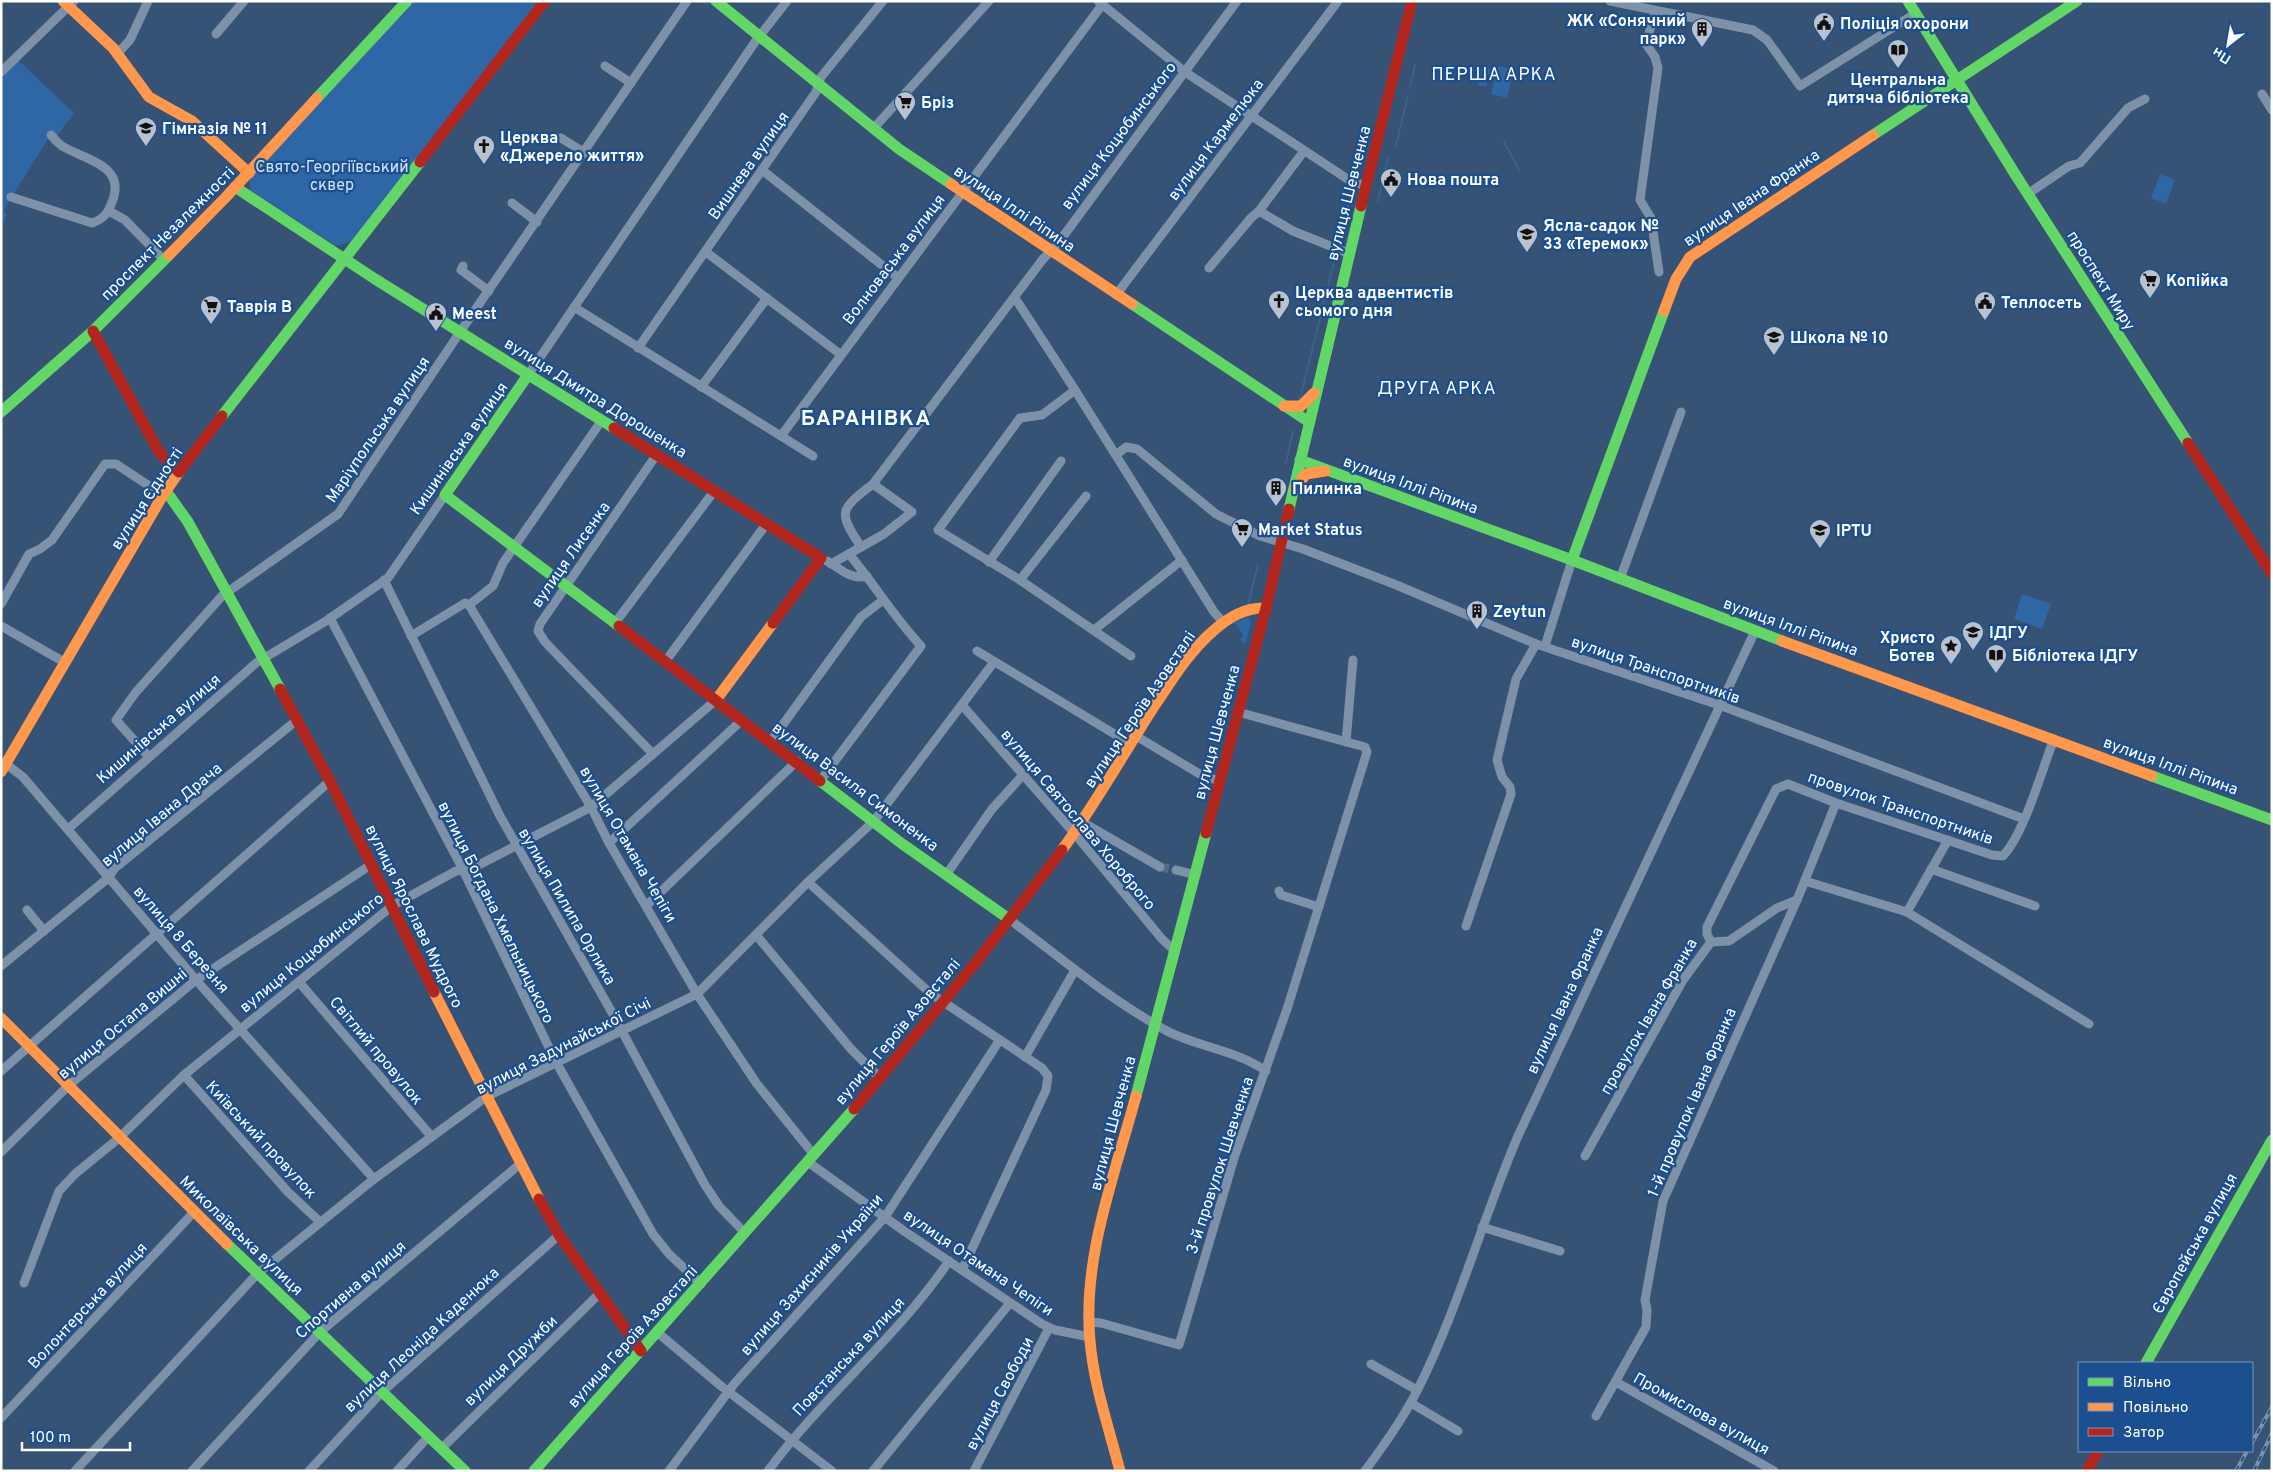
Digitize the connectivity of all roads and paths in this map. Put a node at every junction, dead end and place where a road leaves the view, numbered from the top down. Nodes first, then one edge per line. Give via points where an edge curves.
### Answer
1 (148, 1) edge
2 (244, 1) edge
3 (407, 1) edge
4 (545, 1) edge
5 (688, 1) edge
6 (716, 1) edge
7 (787, 1) edge
8 (883, 1) edge
9 (990, 1) edge
10 (1237, 1) edge
11 (1338, 1) edge
12 (1412, 1) edge
13 (1610, 1) edge
14 (1908, 1) edge
15 (2077, 1) edge
16 (68, 3) edge
17 (1100, 3) edge
18 (1632, 4) edge
19 (1655, 12) junction
20 (1916, 14) junction
21 (216, 34) dead end
22 (759, 36) junction
23 (117, 54) junction
24 (605, 66) dead end
25 (1, 72) edge
26 (1185, 72) junction
27 (1958, 79) junction
28 (631, 83) junction
29 (819, 84) junction
30 (2262, 94) dead end
31 (2146, 99) dead end
32 (2272, 110) edge
33 (1251, 115) junction
34 (873, 129) junction
35 (51, 135) dead end
36 (561, 138) dead end
37 (1304, 151) junction
38 (585, 153) junction
39 (762, 170) junction
40 (249, 173) junction
41 (1366, 186) junction
42 (235, 188) junction
43 (963, 192) junction
44 (2029, 193) junction
45 (11, 197) dead end
46 (512, 203) dead end
47 (109, 211) junction
48 (1259, 212) junction
49 (537, 222) junction
50 (1050, 251) junction
51 (706, 252) junction
52 (1350, 254) junction
53 (344, 259) junction
54 (164, 260) junction
55 (464, 266) dead end
56 (1208, 268) dead end
57 (1659, 272) dead end
58 (897, 277) junction
59 (489, 291) junction
60 (1116, 295) junction
61 (767, 298) junction
62 (1015, 298) junction
63 (574, 307) junction
64 (93, 331) junction
65 (460, 332) junction
66 (638, 348) junction
67 (840, 354) junction
68 (528, 375) junction
69 (701, 387) junction
70 (1317, 387) junction
71 (1076, 390) junction
72 (1280, 404) junction
73 (1, 412) edge
74 (1681, 412) dead end
75 (602, 420) junction
76 (1309, 422) junction
77 (781, 436) junction
78 (657, 454) junction
79 (1116, 455) junction
80 (813, 456) dead end
81 (1300, 460) junction
82 (1061, 461) dead end
83 (179, 472) junction
84 (1335, 473) junction
85 (873, 484) junction
86 (715, 490) junction
87 (164, 493) junction
88 (445, 495) junction
89 (1086, 496) dead end
90 (1291, 496) junction
91 (767, 523) junction
92 (1281, 542) junction
93 (515, 546) junction
94 (861, 548) junction
95 (849, 554) junction
96 (1182, 560) junction
97 (1572, 560) junction
98 (826, 561) junction
99 (989, 562) junction
100 (2272, 574) edge
101 (867, 576) junction
102 (1620, 579) junction
103 (384, 580) junction
104 (1020, 580) junction
105 (566, 586) junction
106 (228, 592) junction
107 (883, 600) junction
108 (1, 604) edge
109 (469, 605) junction
110 (1266, 608) junction
111 (330, 618) junction
112 (1224, 623) junction
113 (615, 624) junction
114 (1, 626) edge
115 (1094, 630) junction
116 (1754, 630) junction
117 (411, 636) junction
118 (1541, 645) junction
119 (977, 651) dead end
120 (1131, 656) dead end
121 (265, 659) junction
122 (1353, 660) dead end
123 (64, 662) junction
124 (665, 662) junction
125 (994, 662) junction
126 (716, 700) junction
127 (962, 705) junction
128 (1719, 705) junction
129 (1238, 712) junction
130 (297, 720) junction
131 (742, 720) junction
132 (2054, 739) junction
133 (1134, 740) junction
134 (771, 742) junction
135 (1346, 742) junction
136 (653, 754) junction
137 (149, 757) junction
138 (797, 761) junction
139 (3, 768) edge
140 (1023, 775) junction
141 (1220, 780) junction
142 (330, 781) junction
143 (820, 781) junction
144 (1783, 785) joint
145 (1836, 803) junction
146 (591, 807) junction
147 (2024, 819) junction
148 (2272, 820) edge
149 (874, 821) junction
150 (1082, 822) junction
151 (68, 829) junction
152 (1074, 833) junction
153 (1948, 840) junction
154 (609, 843) junction
155 (516, 846) junction
156 (372, 864) junction
157 (1160, 867) tunnel mouth
158 (1931, 869) junction
159 (463, 870) junction
160 (1176, 870) tunnel mouth
161 (946, 875) junction
162 (1196, 875) junction
163 (108, 876) junction
164 (1805, 880) junction
165 (808, 882) junction
166 (1279, 891) dead end
167 (1797, 900) junction
168 (392, 906) junction
169 (646, 906) junction
170 (2035, 906) dead end
171 (1319, 907) junction
172 (27, 910) dead end
173 (1907, 912) junction
174 (1009, 919) junction
175 (1466, 926) dead end
176 (44, 931) junction
177 (157, 934) junction
178 (757, 936) junction
179 (1711, 942) junction
180 (1175, 950) junction
181 (1, 966) edge
182 (1075, 970) junction
183 (196, 980) junction
184 (300, 982) junction
185 (697, 994) junction
186 (944, 1002) junction
187 (1, 1018) edge
188 (1156, 1024) junction
189 (2089, 1024) dead end
190 (240, 1030) junction
191 (622, 1032) junction
192 (999, 1041) junction
193 (30, 1046) junction
194 (1025, 1057) junction
195 (556, 1062) junction
196 (1, 1071) edge
197 (1266, 1071) junction
198 (184, 1076) junction
199 (880, 1078) junction
200 (69, 1085) junction
201 (486, 1097) junction
202 (431, 1136) junction
203 (119, 1138) junction
204 (2272, 1140) edge
205 (1, 1152) edge
206 (1586, 1156) dead end
207 (811, 1158) junction
208 (520, 1164) junction
209 (374, 1179) junction
210 (194, 1212) junction
211 (885, 1217) junction
212 (320, 1222) junction
213 (1482, 1227) junction
214 (746, 1233) junction
215 (558, 1235) junction
216 (1560, 1251) dead end
217 (948, 1261) junction
218 (962, 1270) junction
219 (257, 1274) junction
220 (24, 1283) dead end
221 (701, 1284) junction
222 (599, 1294) junction
223 (1010, 1303) junction
224 (1089, 1322) junction
225 (1049, 1328) junction
226 (320, 1332) junction
227 (657, 1332) junction
228 (1090, 1337) junction
229 (641, 1351) junction
230 (2147, 1362) edge
231 (1371, 1364) dead end
232 (1616, 1382) junction
233 (1417, 1390) junction
234 (728, 1391) junction
235 (381, 1393) junction
236 (1411, 1403) junction
237 (1596, 1416) dead end
238 (1, 1418) edge
239 (1458, 1431) dead end
240 (429, 1436) junction
241 (792, 1439) junction
242 (442, 1448) junction
243 (2097, 1452) edge
244 (1117, 1470) edge
245 (75, 1471) edge
246 (192, 1471) edge
247 (309, 1471) edge
248 (397, 1471) edge
249 (465, 1471) edge
250 (534, 1471) edge
251 (669, 1471) edge
252 (768, 1471) edge
253 (832, 1471) edge
254 (873, 1471) edge
255 (974, 1471) edge
256 (1365, 1471) edge
257 (1774, 1471) edge
258 (2087, 1471) edge

1 - 23 street via 130,40
2 - 21 street
3 - 40 street, проспект Незалежності
4 - 53 street
5 - 28 street, Маріупольська вулиця
6 - 22 street, вулиця Іллі Ріпина
7 - 22 street, Кишинівська вулиця
8 - 29 street, Вишнева вулиця via 821,77
9 - 34 street
10 - 26 street, вулиця Коцюбинського
11 - 33 street, вулиця Кармелюка
12 - 41 street, вулиця Шевченка
13 - 18 street
14 - 20 street, проспект Миру
15 - 27 street, вулиця Івана Франка
16 - 23 street
16 - 25 street
17 - 26 street
17 - 43 street, Волноваська вулиця
18 - 19 street
19 - 20 street via 1753,30 1767,40 1800,86
19 - 57 street via 1646,44 1658,68 1640,200 1651,218
20 - 27 street, проспект Миру
22 - 29 street, вулиця Іллі Ріпина
22 - 63 street, Кишинівська вулиця
23 - 40 street via 149,97 192,121
24 - 28 street
26 - 33 street
26 - 50 street, вулиця Коцюбинського
27 - 44 street, проспект Миру
27 - 97 street, вулиця Івана Франка via 1684,263
28 - 38 street, Маріупольська вулиця
29 - 34 street, вулиця Іллі Ріпина
29 - 39 street, Вишнева вулиця
30 - 32 street
31 - 44 street via 2128,108 2080,163 2069,166
33 - 37 street
33 - 60 street, вулиця Кармелюка
34 - 43 street, вулиця Іллі Ріпина
35 - 47 street via 62,146 109,170 115,184 115,196
36 - 38 street
37 - 41 street via 1349,180
37 - 48 street
38 - 49 street, Маріупольська вулиця
39 - 51 street, Вишнева вулиця
39 - 58 street
40 - 42 street, проспект Незалежності
41 - 52 street, вулиця Шевченка
42 - 53 street, вулиця Дмитра Дорошенка
42 - 54 street, проспект Незалежності
43 - 50 street, вулиця Іллі Ріпина
43 - 58 street, Волноваська вулиця
44 - 100 street, проспект Миру
45 - 47 street via 92,223 102,220
46 - 49 street
47 - 54 street via 124,220
48 - 52 street via 1293,231
48 - 56 street
49 - 59 street, Маріупольська вулиця
50 - 60 street, вулиця Іллі Ріпина
50 - 62 street, вулиця Коцюбинського
51 - 61 street
51 - 66 street, Вишнева вулиця
52 - 70 street, вулиця Шевченка
53 - 65 street, вулиця Дмитра Дорошенка
53 - 83 street, вулиця Єдності
54 - 64 street, проспект Незалежності
55 - 59 street via 461,270
58 - 67 street, Волноваська вулиця
59 - 65 street, Маріупольська вулиця
60 - 72 street, вулиця Іллі Ріпина
61 - 67 street
61 - 69 street
62 - 71 street
62 - 85 street, вулиця Коцюбинського
63 - 66 street
63 - 68 street, Кишинівська вулиця
64 - 73 street, проспект Незалежності
64 - 83 street via 160,452
65 - 68 street, вулиця Дмитра Дорошенка
65 - 106 street, Маріупольська вулиця via 338,514
66 - 69 street
67 - 77 street, Волноваська вулиця
68 - 75 street, вулиця Дмитра Дорошенка
68 - 88 street, Кишинівська вулиця
69 - 77 street
70 - 72 street via 1301,406 1290,408
70 - 76 street, вулиця Шевченка
71 - 79 street
71 - 99 street via 1042,415 1020,418 938,529
72 - 76 street, вулиця Іллі Ріпина
74 - 102 street
75 - 78 street, вулиця Дмитра Дорошенка
75 - 93 street
76 - 81 street, вулиця Шевченка
77 - 80 street
78 - 86 street, вулиця Дмитра Дорошенка
78 - 105 street, вулиця Лисенка
79 - 92 street, вулиця Транспортників via 1126,446 1137,449 1216,514 1260,536
79 - 96 street
81 - 84 street, вулиця Іллі Ріпина
81 - 90 street, вулиця Шевченка
82 - 99 street
83 - 87 street, вулиця Єдності
84 - 90 street via 1319,471 1306,474
84 - 97 street, вулиця Іллі Ріпина
85 - 94 street, вулиця Коцюбинського via 852,500 844,513 845,522
85 - 94 street via 912,512
86 - 91 street, вулиця Дмитра Дорошенка
86 - 113 street
87 - 106 street, вулиця Ярослава Мудрого via 188,522
87 - 108 street via 116,464 105,464 52,540 40,550 28,554
87 - 123 street, вулиця Єдності
88 - 93 street, вулиця Василя Симоненка
88 - 103 street, Кишинівська вулиця
89 - 104 street
90 - 92 street, вулиця Шевченка
91 - 98 street, вулиця Дмитра Дорошенка
91 - 124 street
92 - 110 street, вулиця Шевченка
92 - 118 street, вулиця Транспортників via 1394,584
93 - 105 street, вулиця Василя Симоненка
93 - 109 street via 493,586
94 - 95 street
95 - 98 street
95 - 101 street
96 - 112 street
96 - 115 street
97 - 102 street, вулиця Іллі Ріпина
97 - 118 street, вулиця Івана Франка
98 - 101 street, вулиця Дмитра Дорошенка via 857,578
98 - 126 street, вулиця Коцюбинського
99 - 104 street
101 - 107 street
102 - 116 street, вулиця Іллі Ріпина
103 - 111 street, Кишинівська вулиця
103 - 117 street, вулиця Пилипа Орлика
104 - 115 street
105 - 113 street, вулиця Василя Симоненка
105 - 136 street, вулиця Лисенка via 538,631
106 - 121 street, вулиця Ярослава Мудрого
106 - 137 street, Маріупольська вулиця via 195,624 116,720
107 - 134 street via 861,617
107 - 143 street via 921,646
109 - 117 street via 466,603
109 - 146 street, вулиця Отамана Чепіги
110 - 112 street, вулиця Героїв Азовсталі via 1251,609
110 - 129 street, вулиця Шевченка
111 - 121 street, Кишинівська вулиця
111 - 159 street, вулиця Богдана Хмельницького
112 - 133 street, вулиця Героїв Азовсталі via 1198,646
113 - 124 street, вулиця Василя Симоненка
114 - 123 street
115 - 120 street
116 - 128 street, вулиця Івана Франка
116 - 132 street, вулиця Іллі Ріпина
117 - 155 street, вулиця Пилипа Орлика
118 - 128 street, вулиця Транспортників
118 - 175 street, вулиця Івана Франка via 1516,679 1497,760 1511,794
119 - 125 street
121 - 130 street, вулиця Ярослава Мудрого
121 - 137 street, Кишинівська вулиця via 256,663
122 - 135 street
123 - 139 street, вулиця Єдності
124 - 126 street, вулиця Василя Симоненка
125 - 127 street, вулиця Задунайської Січі
125 - 133 street
126 - 131 street, вулиця Василя Симоненка
126 - 136 street, вулиця Коцюбинського
127 - 140 street, вулиця Святослава Хороброго
127 - 149 street, вулиця Задунайської Січі
128 - 147 street, вулиця Транспортників
128 - 213 street, вулиця Івана Франка via 1518,1136
129 - 135 street, 3-й провулок Шевченка
129 - 141 street, вулиця Шевченка
130 - 142 street, вулиця Ярослава Мудрого
130 - 163 street, вулиця Івана Драча
131 - 134 street, вулиця Василя Симоненка
131 - 154 street
132 - 147 street, провулок Транспортників
132 - 148 street, вулиця Іллі Ріпина
133 - 141 street via 1203,776
133 - 150 street, вулиця Героїв Азовсталі
134 - 138 street, вулиця Василя Симоненка
135 - 171 street, 3-й провулок Шевченка via 1365,747 1368,752
136 - 146 street, вулиця Коцюбинського
137 - 151 street, Кишинівська вулиця
138 - 143 street, вулиця Василя Симоненка
138 - 169 street
139 - 151 street, вулиця 8 Березня via 23,777
140 - 152 street, вулиця Святослава Хороброго
140 - 161 street via 992,809
141 - 162 street, вулиця Шевченка
142 - 156 street, вулиця Ярослава Мудрого
142 - 177 street
143 - 149 street, вулиця Василя Симоненка
144 - 145 street, провулок Транспортників via 1788,784
144 - 179 street, провулок Івана Франка via 1776,789 1708,927
145 - 153 street, провулок Транспортників
145 - 164 street, 1-й провулок Івана Франка
146 - 154 street, вулиця Отамана Чепіги
146 - 155 street, вулиця Коцюбинського
147 - 153 street, провулок Транспортників via 2010,849 2003,856
149 - 161 street, вулиця Василя Симоненка
149 - 165 street, вулиця Задунайської Січі
150 - 152 street, вулиця Героїв Азовсталі
150 - 157 street
151 - 163 street, вулиця 8 Березня
152 - 174 street, вулиця Героїв Азовсталі
152 - 180 street, вулиця Святослава Хороброго via 1162,939
153 - 158 street
154 - 169 street, вулиця Отамана Чепіги
155 - 159 street, вулиця Коцюбинського
155 - 191 street, вулиця Пилипа Орлика
156 - 168 street, вулиця Ярослава Мудрого
156 - 183 street, вулиця Остапа Вишні
158 - 170 street
158 - 173 street
159 - 168 street, вулиця Коцюбинського
159 - 195 street, вулиця Богдана Хмельницького
160 - 162 street
161 - 174 street, вулиця Василя Симоненка
162 - 180 street, вулиця Шевченка
163 - 176 street, вулиця Івана Драча
163 - 177 street, вулиця 8 Березня
164 - 167 street, 1-й провулок Івана Франка
164 - 173 street
165 - 178 street, вулиця Задунайської Січі
165 - 186 street via 930,993
166 - 171 street via 1281,895
167 - 179 street via 1777,908 1729,941
167 - 232 street, 1-й провулок Івана Франка via 1663,1201 1645,1300 1646,1328
168 - 184 street, вулиця Коцюбинського
168 - 201 street, вулиця Ярослава Мудрого
169 - 185 street, вулиця Отамана Чепіги
171 - 197 street, 3-й провулок Шевченка
172 - 176 street
173 - 189 street
174 - 182 street, вулиця Василя Симоненка
174 - 186 street, вулиця Героїв Азовсталі
176 - 181 street, вулиця Івана Драча
177 - 183 street, вулиця 8 Березня
177 - 193 street
178 - 185 street, вулиця Задунайської Січі
178 - 199 street via 851,1049
179 - 206 street, провулок Івана Франка via 1683,980
180 - 188 street, вулиця Шевченка
182 - 188 street, вулиця Василя Симоненка
182 - 194 street
183 - 190 street, вулиця 8 Березня
183 - 200 street, вулиця Остапа Вишні
184 - 190 street, вулиця Коцюбинського
184 - 202 street, Світлий провулок
185 - 191 street, вулиця Задунайської Січі
185 - 207 street, вулиця Отамана Чепіги
186 - 192 street
186 - 199 street, вулиця Героїв Азовсталі
187 - 193 street, Миколаївська вулиця
188 - 197 street, вулиця Василя Симоненка via 1253,1062
188 - 224 street, вулиця Шевченка via 1096,1245 1090,1279
190 - 198 street, вулиця Коцюбинського
190 - 209 street, вулиця 8 Березня
191 - 195 street, вулиця Задунайської Січі
191 - 214 street, вулиця Пилипа Орлика via 705,1185 719,1206
192 - 194 street
192 - 211 street, вулиця Захисників України
193 - 196 street
193 - 200 street, Миколаївська вулиця
194 - 218 street via 1046,1072 1046,1090
195 - 201 street, вулиця Задунайської Січі
195 - 221 street, вулиця Богдана Хмельницького via 653,1234
197 - 224 street, 3-й провулок Шевченка via 1234,1155 1179,1344
198 - 203 street, вулиця Коцюбинського
198 - 212 street, Київський провулок via 288,1192
199 - 207 street, вулиця Героїв Азовсталі
200 - 203 street, Миколаївська вулиця
200 - 205 street, вулиця Остапа Вишні
201 - 202 street, вулиця Задунайської Січі
201 - 208 street, вулиця Ярослава Мудрого
202 - 209 street, вулиця Задунайської Січі
203 - 210 street, Миколаївська вулиця
203 - 220 street, вулиця Коцюбинського via 59,1191
204 - 230 street, Європейська вулиця
207 - 211 street, вулиця Отамана Чепіги
207 - 214 street, вулиця Героїв Азовсталі
208 - 215 street, вулиця Ярослава Мудрого
208 - 226 street, Спортивна вулиця
209 - 212 street, вулиця Задунайської Січі
210 - 219 street, Миколаївська вулиця
210 - 238 street, Волонтерська вулиця
211 - 217 street, вулиця Отамана Чепіги
211 - 234 street, вулиця Захисників України
212 - 219 street, вулиця Задунайської Січі
213 - 216 street
213 - 233 street, вулиця Івана Франка via 1439,1344
214 - 221 street, вулиця Героїв Азовсталі
215 - 222 street, вулиця Ярослава Мудрого
215 - 235 street, вулиця Леоніда Каденюка
217 - 218 street, вулиця Отамана Чепіги
217 - 241 street, Повстанська вулиця via 927,1293 891,1335
218 - 223 street, вулиця Отамана Чепіги
219 - 226 street, Миколаївська вулиця
219 - 245 street, вулиця Задунайської Січі
221 - 227 street, вулиця Героїв Азовсталі
222 - 229 street, вулиця Ярослава Мудрого
222 - 242 street, вулиця Дружби
223 - 225 street, вулиця Отамана Чепіги
223 - 254 street
224 - 228 street, вулиця Шевченка
225 - 228 street, вулиця Отамана Чепіги
225 - 255 street, вулиця Свободи
226 - 235 street, Миколаївська вулиця
226 - 246 street, Спортивна вулиця
227 - 229 street, вулиця Героїв Азовсталі
227 - 234 street
228 - 244 street, вулиця Шевченка
229 - 250 street, вулиця Героїв Азовсталі
231 - 233 street
232 - 237 street, 1-й провулок Івана Франка
232 - 257 street, Промислова вулиця
233 - 236 street, вулиця Івана Франка
234 - 241 street
234 - 251 street, вулиця Захисників України
235 - 240 street, Миколаївська вулиця
235 - 247 street, вулиця Леоніда Каденюка
236 - 239 street
236 - 256 street, вулиця Івана Франка
240 - 242 street, Миколаївська вулиця
240 - 248 street
241 - 252 street, Повстанська вулиця
241 - 253 street
242 - 249 street, Миколаївська вулиця
243 - 258 street

